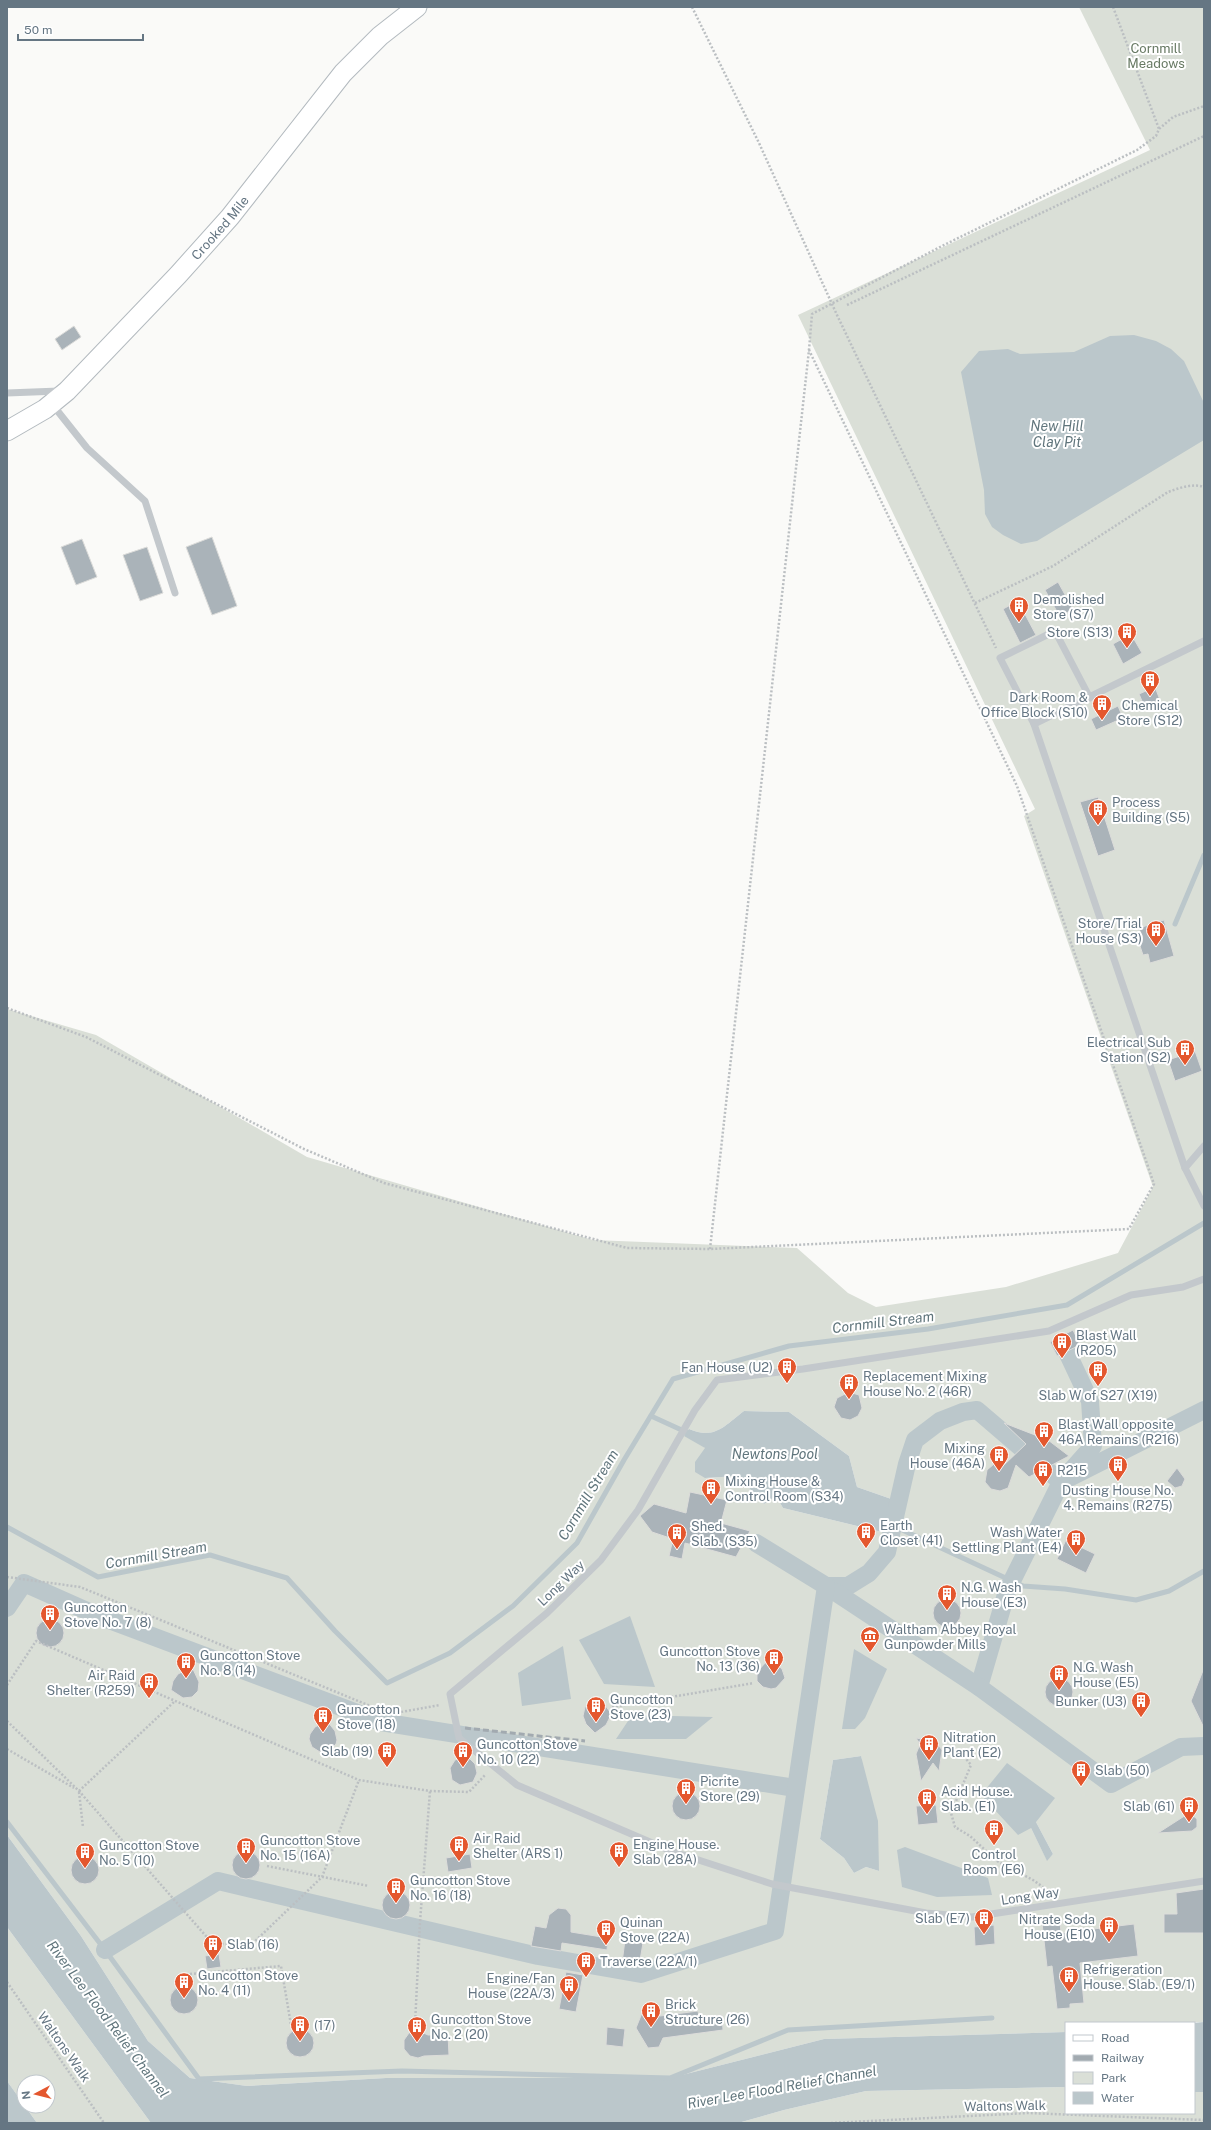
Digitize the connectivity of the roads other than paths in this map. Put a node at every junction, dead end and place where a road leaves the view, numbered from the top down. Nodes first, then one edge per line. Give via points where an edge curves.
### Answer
1 (417, 7) edge
2 (68, 391) junction
3 (7, 393) edge
4 (51, 403) junction
5 (7, 431) edge
6 (175, 593) dead end
7 (1204, 641) edge
8 (1090, 698) junction
9 (1034, 724) junction
10 (1204, 1146) edge
11 (1185, 1168) junction
12 (1204, 1206) edge
13 (1204, 1279) edge
14 (1204, 1881) edge

1 - 2 main road, Crooked Mile via 380,36 343,73 230,217
2 - 3 lane
2 - 4 main road, Crooked Mile
4 - 5 main road, Crooked Mile
4 - 6 lane via 87,448 145,501
7 - 8 lane
8 - 9 lane
8 - 9 lane via 1055,631 1000,658
9 - 11 lane
10 - 11 lane
11 - 12 lane
13 - 14 lane, Long Way via 1183,1287 1131,1295 1049,1331 803,1370 718,1380 695,1410 638,1510 601,1560 548,1613 450,1694 459,1738 517,1785 671,1851 772,1884 926,1913 972,1917

